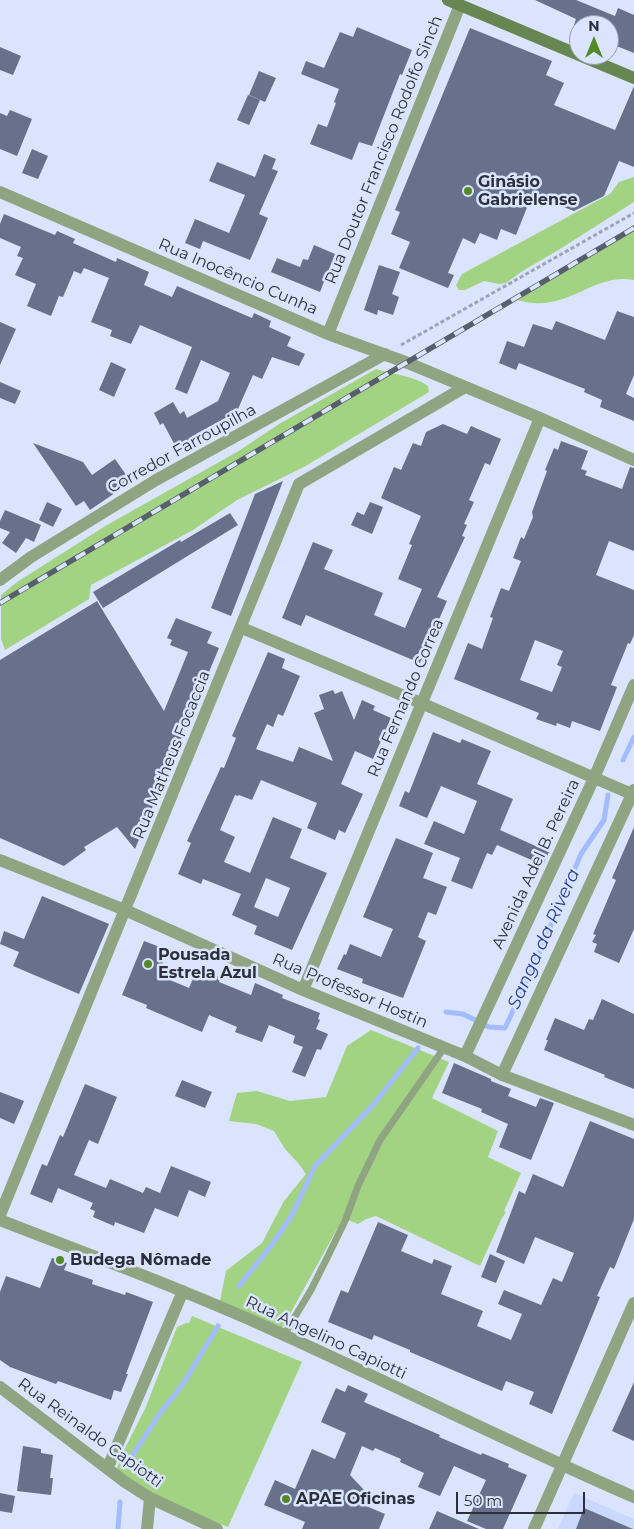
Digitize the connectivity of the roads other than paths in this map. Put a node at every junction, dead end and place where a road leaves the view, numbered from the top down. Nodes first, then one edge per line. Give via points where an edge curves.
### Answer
1 (448, 0) edge
2 (460, 5) junction
3 (569, 51) edge
4 (603, 65) edge
5 (634, 78) edge
6 (0, 192) edge
7 (328, 334) junction
8 (385, 354) junction
9 (464, 387) junction
10 (540, 418) junction
11 (634, 460) edge
12 (0, 580) edge
13 (242, 628) junction
14 (634, 684) edge
15 (421, 703) junction
16 (594, 778) junction
17 (633, 793) edge
18 (0, 860) edge
19 (125, 910) junction
20 (303, 990) junction
21 (444, 1048) junction
22 (464, 1056) junction
23 (502, 1075) junction
24 (634, 1125) edge
25 (0, 1215) edge
26 (0, 1220) edge
27 (183, 1291) junction
28 (634, 1302) edge
29 (284, 1335) junction
30 (0, 1388) edge
31 (561, 1466) junction
32 (108, 1467) junction
33 (634, 1497) edge
34 (150, 1498) junction
35 (147, 1529) edge
36 (217, 1529) edge
37 (534, 1529) edge

1 - 2 main road
2 - 3 main road
2 - 7 street, Rua Doutor Francisco Rodolfo Sinch
4 - 5 main road
6 - 7 street, Rua Inocêncio Cunha
7 - 8 street, Rua Inocêncio Cunha
8 - 9 street, Rua Inocêncio Cunha
8 - 12 street, Corredor Farroupilha via 156,480 31,556
9 - 10 street, Rua Inocêncio Cunha
9 - 13 street, Rua Matheus Focaccia via 299,484
10 - 11 street, Rua Inocêncio Cunha
10 - 15 street, Rua Fernando Correa
13 - 15 street
13 - 19 street, Rua Matheus Focaccia
14 - 16 street, Avenida Adel B. Pereira
15 - 16 street
15 - 20 street, Rua Fernando Correa
16 - 17 street
16 - 22 street, Avenida Adel B. Pereira
17 - 23 street
18 - 19 street, Rua Professor Hostin
19 - 20 street, Rua Professor Hostin
19 - 25 street, Rua Matheus Focaccia
20 - 21 street, Rua Professor Hostin
21 - 22 street, Rua Professor Hostin
21 - 29 lane via 380,1140 327,1258
22 - 23 street, Rua Professor Hostin
23 - 24 street, Rua Professor Hostin
26 - 27 street, Rua Angelino Capiotti
27 - 29 street, Rua Angelino Capiotti
27 - 32 street
28 - 31 street
29 - 31 street, Rua Angelino Capiotti
30 - 32 street, Rua Reinaldo Capiotti
31 - 33 street, Rua Angelino Capiotti
31 - 37 street
32 - 34 street, Rua Reinaldo Capiotti
34 - 35 street
34 - 36 street, Rua Reinaldo Capiotti

